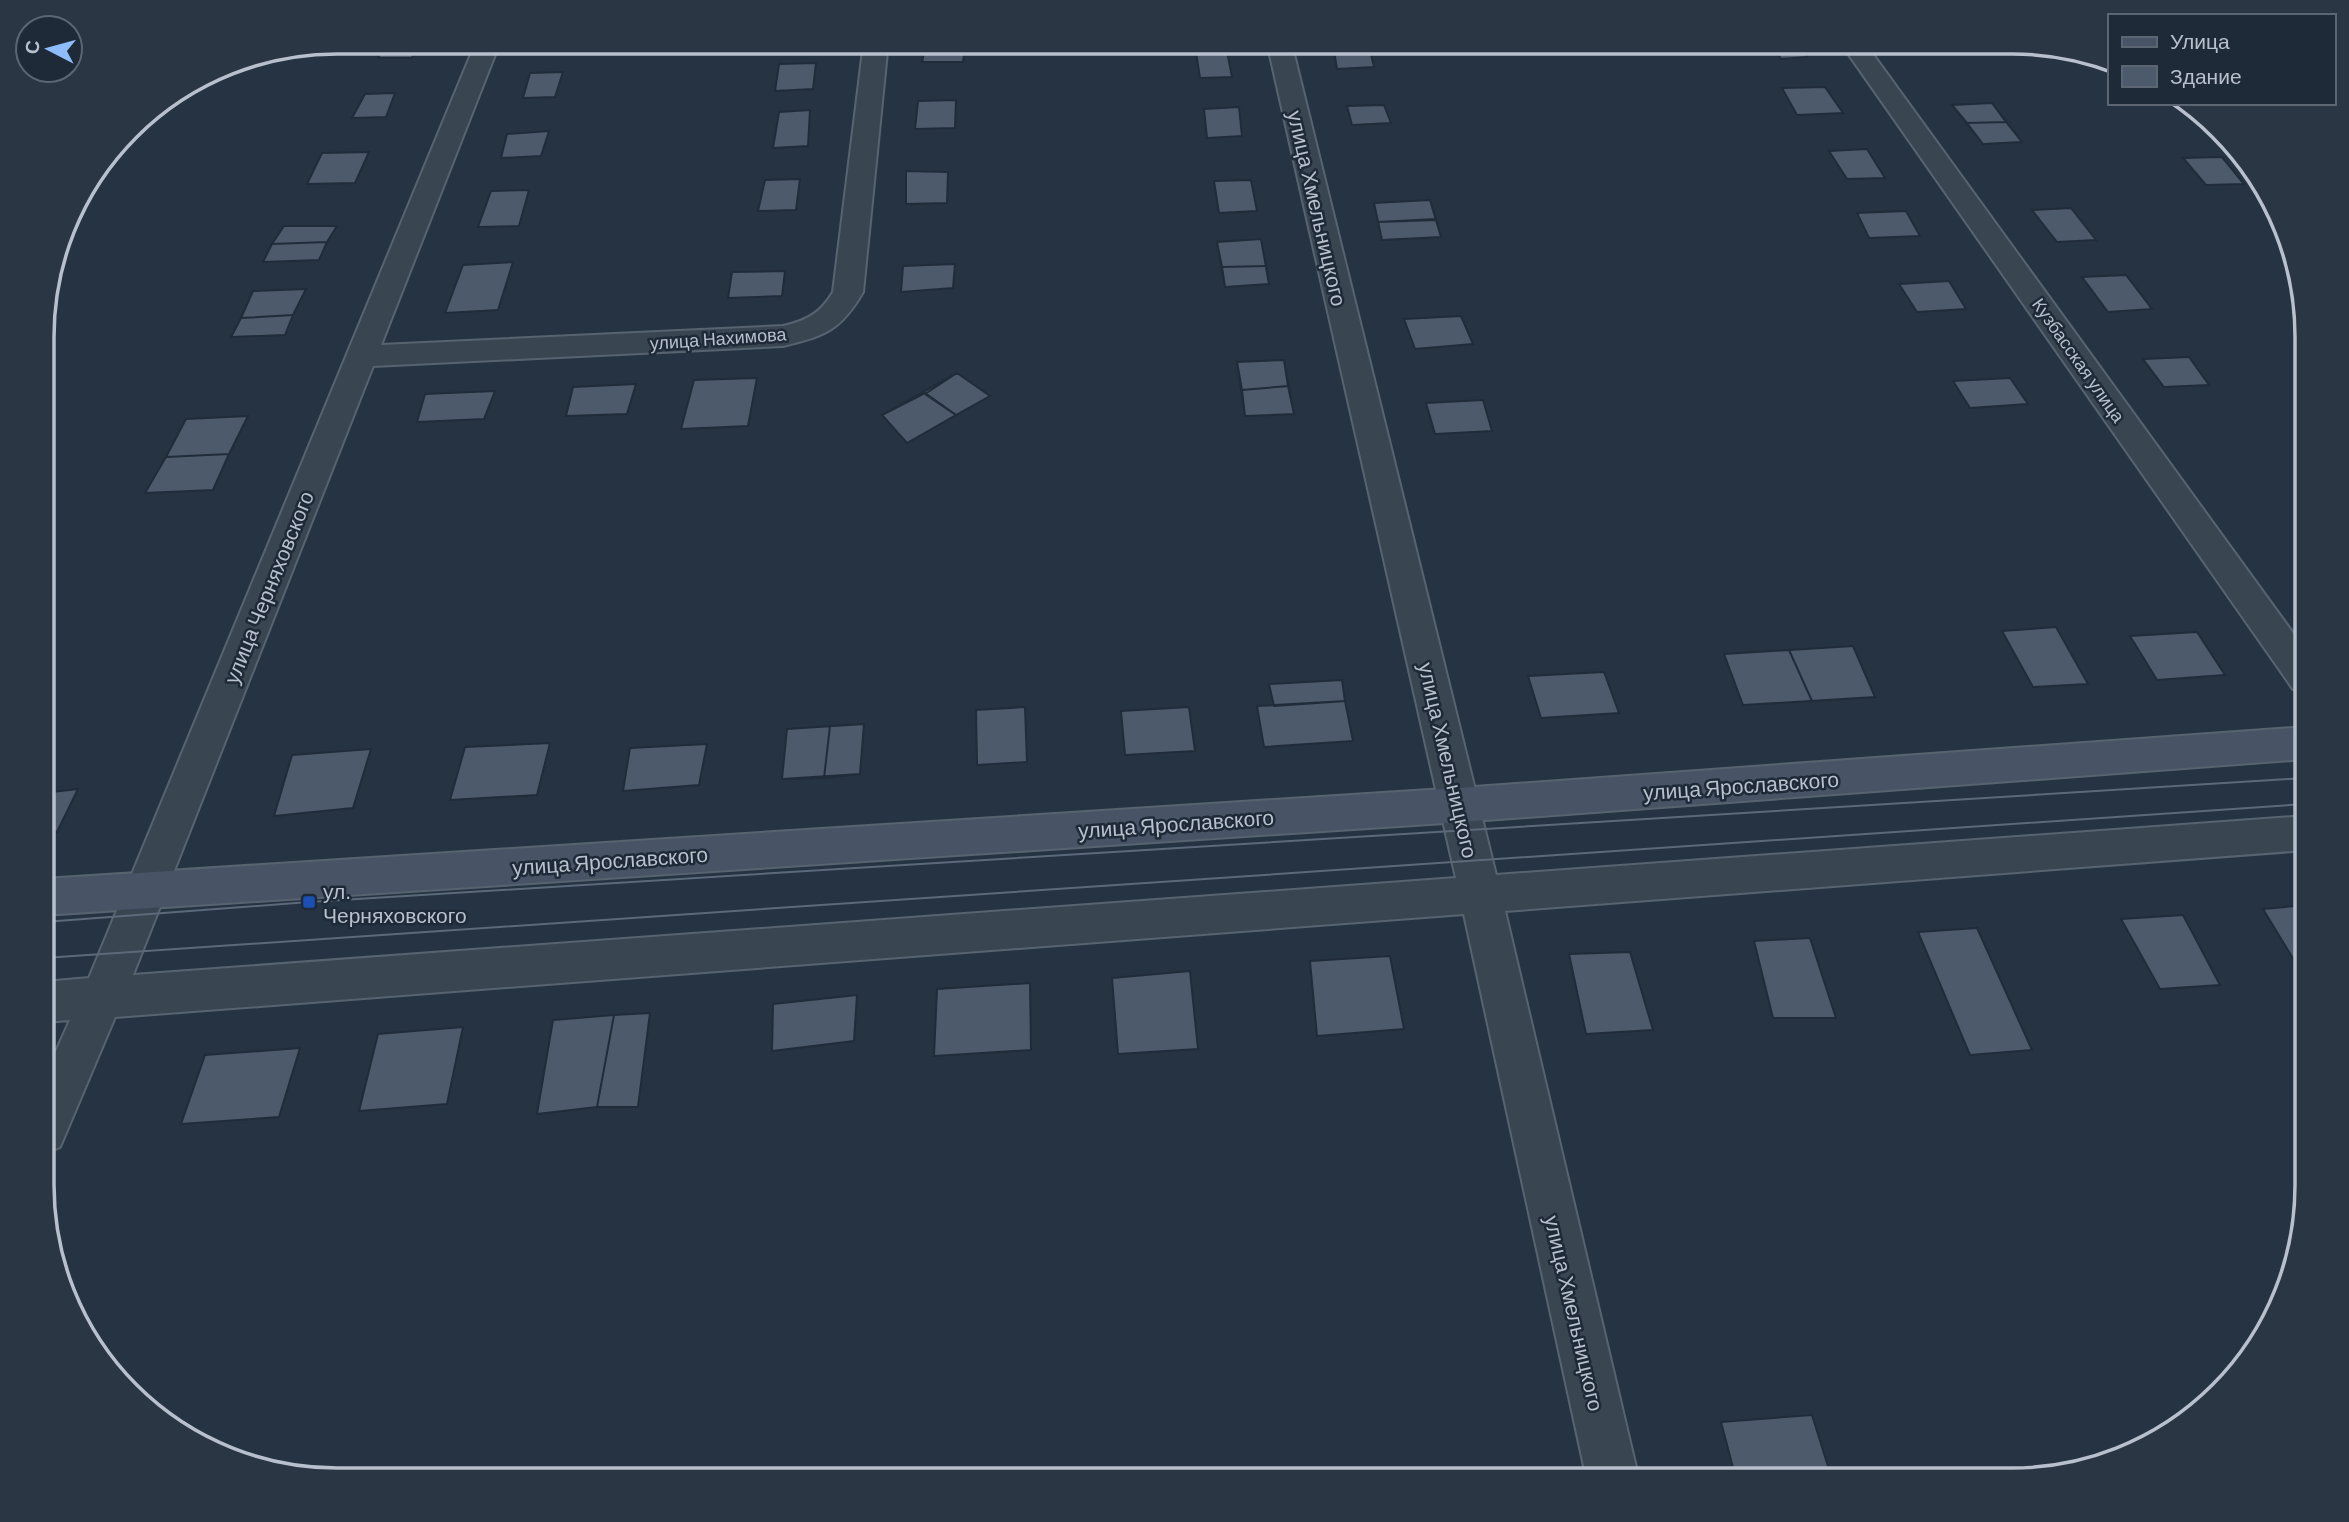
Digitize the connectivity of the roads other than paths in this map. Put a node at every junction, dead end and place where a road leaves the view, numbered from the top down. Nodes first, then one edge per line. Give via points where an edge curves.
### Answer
1 (483, 54) edge
2 (875, 54) edge
3 (1282, 54) edge
4 (1862, 54) edge
5 (361, 356) junction
6 (2295, 664) edge
7 (2295, 744) edge
8 (1460, 805) junction
9 (2295, 834) edge
10 (146, 889) junction
11 (1480, 894) junction
12 (54, 897) edge
13 (101, 998) junction
14 (54, 1001) edge
15 (54, 1107) edge
16 (1610, 1468) edge

1 - 5 street, улица Черняховского
2 - 5 street, улица Нахимова via 848,292 835,316 817,328 783,335
3 - 8 street, улица Хмельницкого
4 - 6 street, Кузбасская улица
5 - 10 street, улица Черняховского
7 - 8 street, улица Ярославского
8 - 10 street, улица Ярославского
8 - 11 street, улица Хмельницкого
9 - 11 street
10 - 12 street, улица Ярославского
10 - 13 street, улица Черняховского
11 - 13 street
11 - 16 street, улица Хмельницкого
13 - 14 street
13 - 15 street, улица Черняховского

